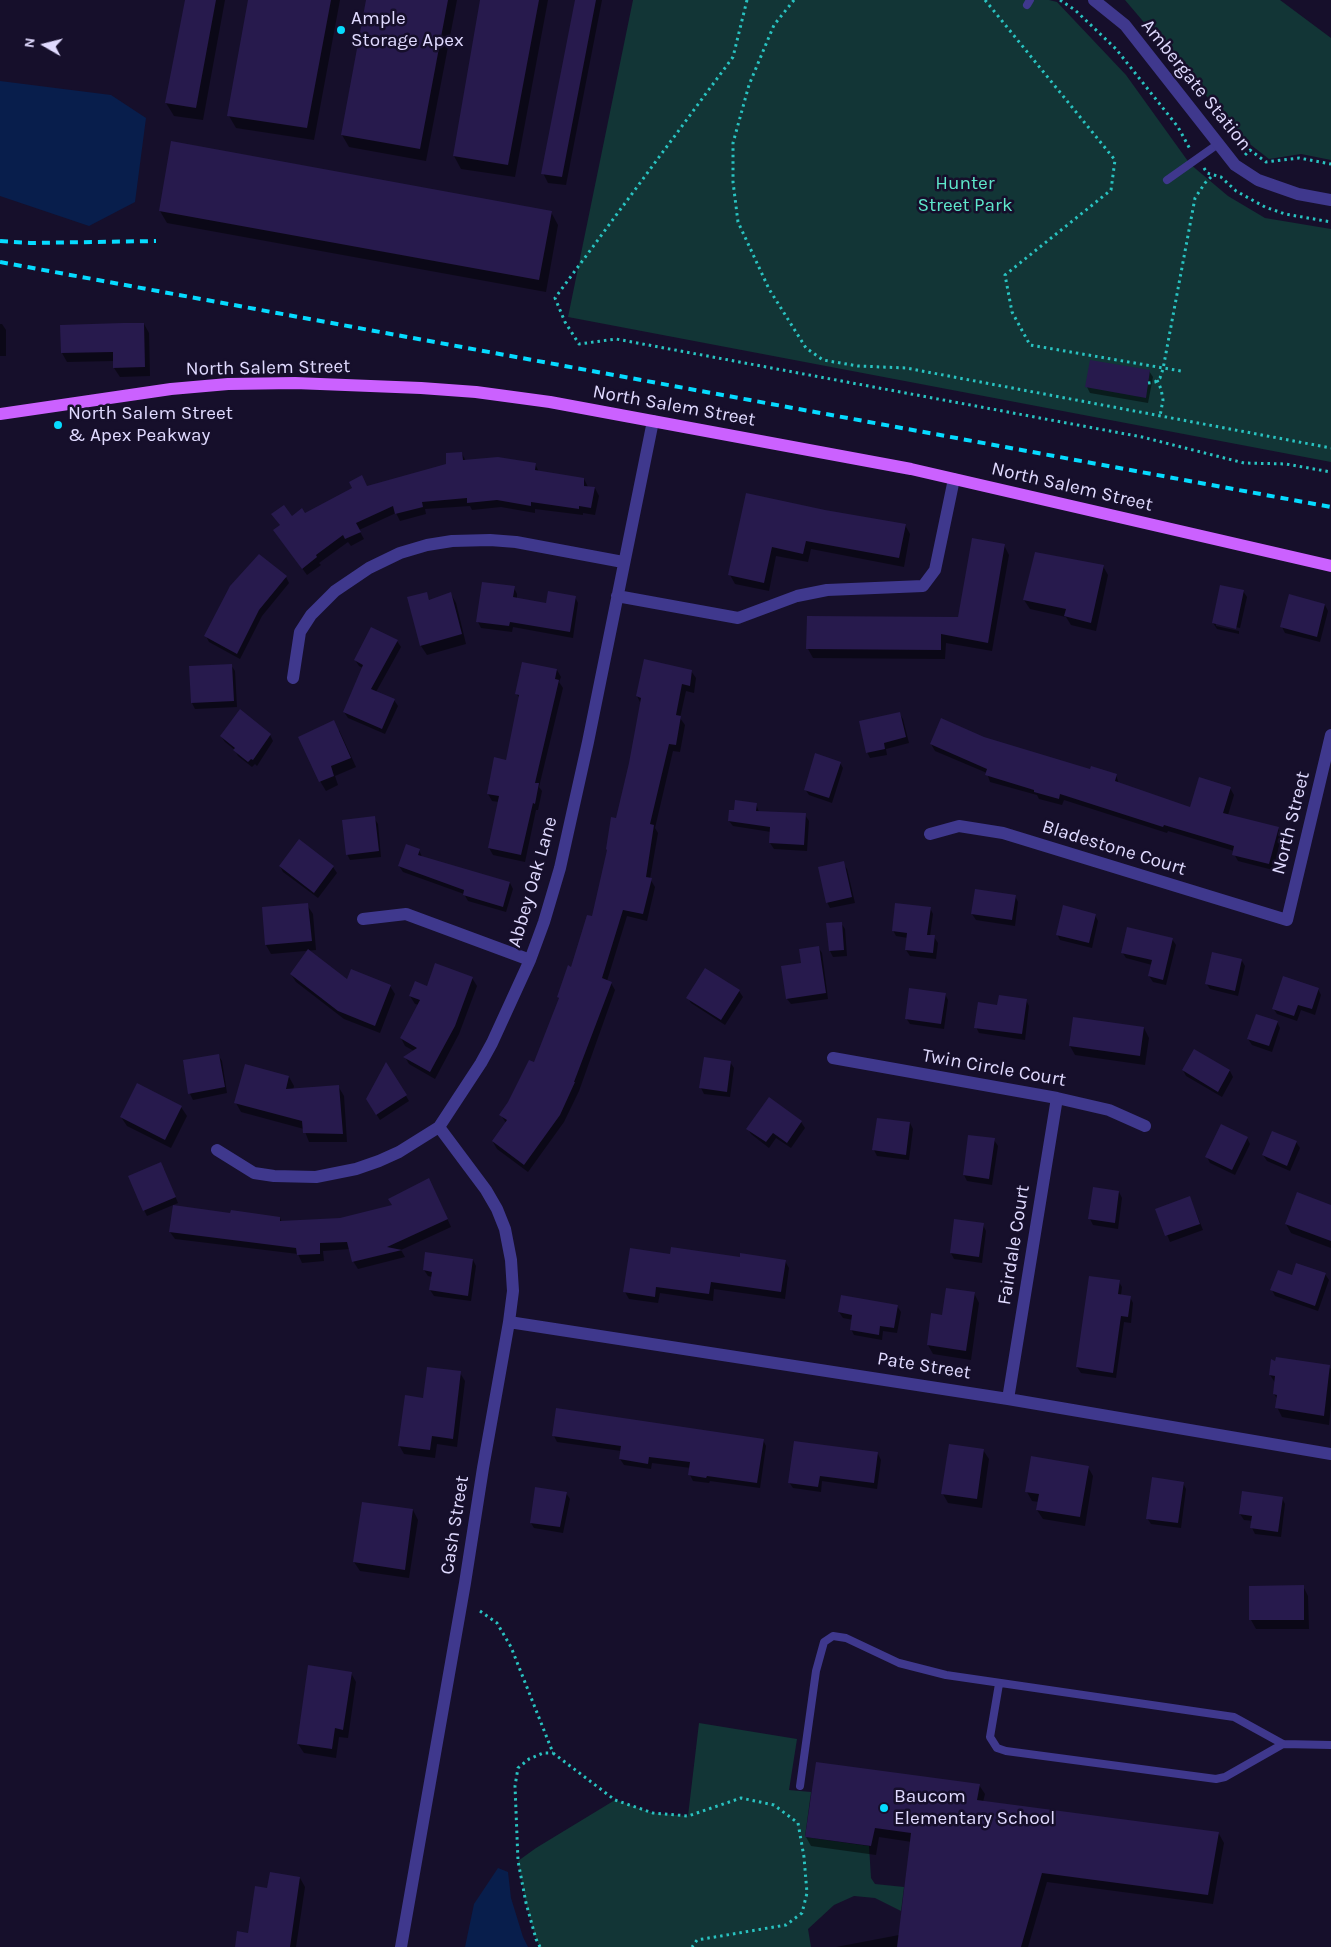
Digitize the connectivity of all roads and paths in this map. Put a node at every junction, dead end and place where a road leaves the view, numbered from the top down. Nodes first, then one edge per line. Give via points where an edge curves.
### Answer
1 (747, 0) edge
2 (794, 0) edge
3 (984, 0) edge
4 (1094, 0) edge
5 (1218, 144) junction
6 (1331, 164) edge
7 (1235, 165) junction
8 (1214, 175) dead end
9 (1221, 177) dead end
10 (1167, 180) dead end
11 (1331, 200) edge
12 (1163, 369) junction
13 (1181, 371) dead end
14 (1157, 380) junction
15 (1148, 383) dead end
16 (0, 414) edge
17 (1160, 416) junction
18 (653, 421) junction
19 (1331, 448) edge
20 (1331, 472) edge
21 (954, 479) junction
22 (623, 562) junction
23 (1331, 566) edge
24 (617, 596) junction
25 (293, 678) dead end
26 (1331, 735) edge
27 (930, 834) dead end
28 (363, 918) dead end
29 (1286, 920) joint
30 (530, 960) junction
31 (833, 1058) dead end
32 (1057, 1098) junction
33 (1145, 1126) dead end
34 (439, 1127) junction
35 (216, 1150) dead end
36 (509, 1322) junction
37 (1008, 1398) junction
38 (1331, 1454) edge
39 (480, 1611) dead end
40 (999, 1684) junction
41 (1282, 1744) junction
42 (1331, 1745) edge
43 (553, 1753) junction
44 (800, 1786) dead end
45 (401, 1947) edge
46 (540, 1947) edge
47 (692, 1947) edge

1 - 20 path via 732,57 555,298 579,344 616,339 1142,437 1244,463 1286,464
2 - 17 path via 774,25 749,85 733,143 733,182 738,222 769,289 806,348 823,360 858,366 906,368
3 - 12 path via 1114,160 1111,190 1005,275 1012,312 1030,345
4 - 5 street, Ambergate Station via 1125,25
5 - 7 street, Ambergate Station
5 - 10 lane
6 - 7 path via 1299,158 1266,162 1250,150
7 - 9 path
7 - 11 street, Ambergate Station via 1258,180 1298,194
8 - 12 path via 1195,198
12 - 13 path
12 - 14 path
14 - 15 path
14 - 17 path via 1163,400
16 - 18 main road, North Salem Street via 171,389 294,383 476,392
17 - 19 path
18 - 21 main road, North Salem Street
18 - 22 street, Abbey Oak Lane
21 - 23 main road, North Salem Street
21 - 24 street via 935,570 923,586 827,590 797,596 738,618
22 - 24 street, Abbey Oak Lane
22 - 25 street via 490,540 452,541 400,553 334,591 311,615 300,632
24 - 30 street, Abbey Oak Lane via 560,868
26 - 29 street, North Street
27 - 29 street, Bladestone Court via 959,826 1003,833
28 - 30 street via 406,914
30 - 34 street, Abbey Oak Lane via 492,1043
31 - 32 street, Twin Circle Court
32 - 33 street, Twin Circle Court via 1109,1110
32 - 37 street, Fairdale Court
34 - 35 street, Abbey Oak Lane via 379,1161 316,1176 254,1173
34 - 36 street, Cash Street via 486,1190 505,1229 513,1291
36 - 37 street, Pate Street
36 - 45 street, Cash Street
37 - 38 street, Pate Street
39 - 43 path via 497,1623 511,1647
40 - 41 lane via 1234,1717
40 - 41 lane via 990,1737 997,1748 1006,1750 1216,1779
40 - 44 lane via 899,1663 846,1638 833,1636 824,1642 816,1671
41 - 42 lane
43 - 46 path via 542,1753 518,1768 515,1786 518,1862 526,1903
43 - 47 path via 615,1800 653,1813 688,1816 741,1798 774,1805 798,1823 807,1892 802,1913 786,1925 697,1940

